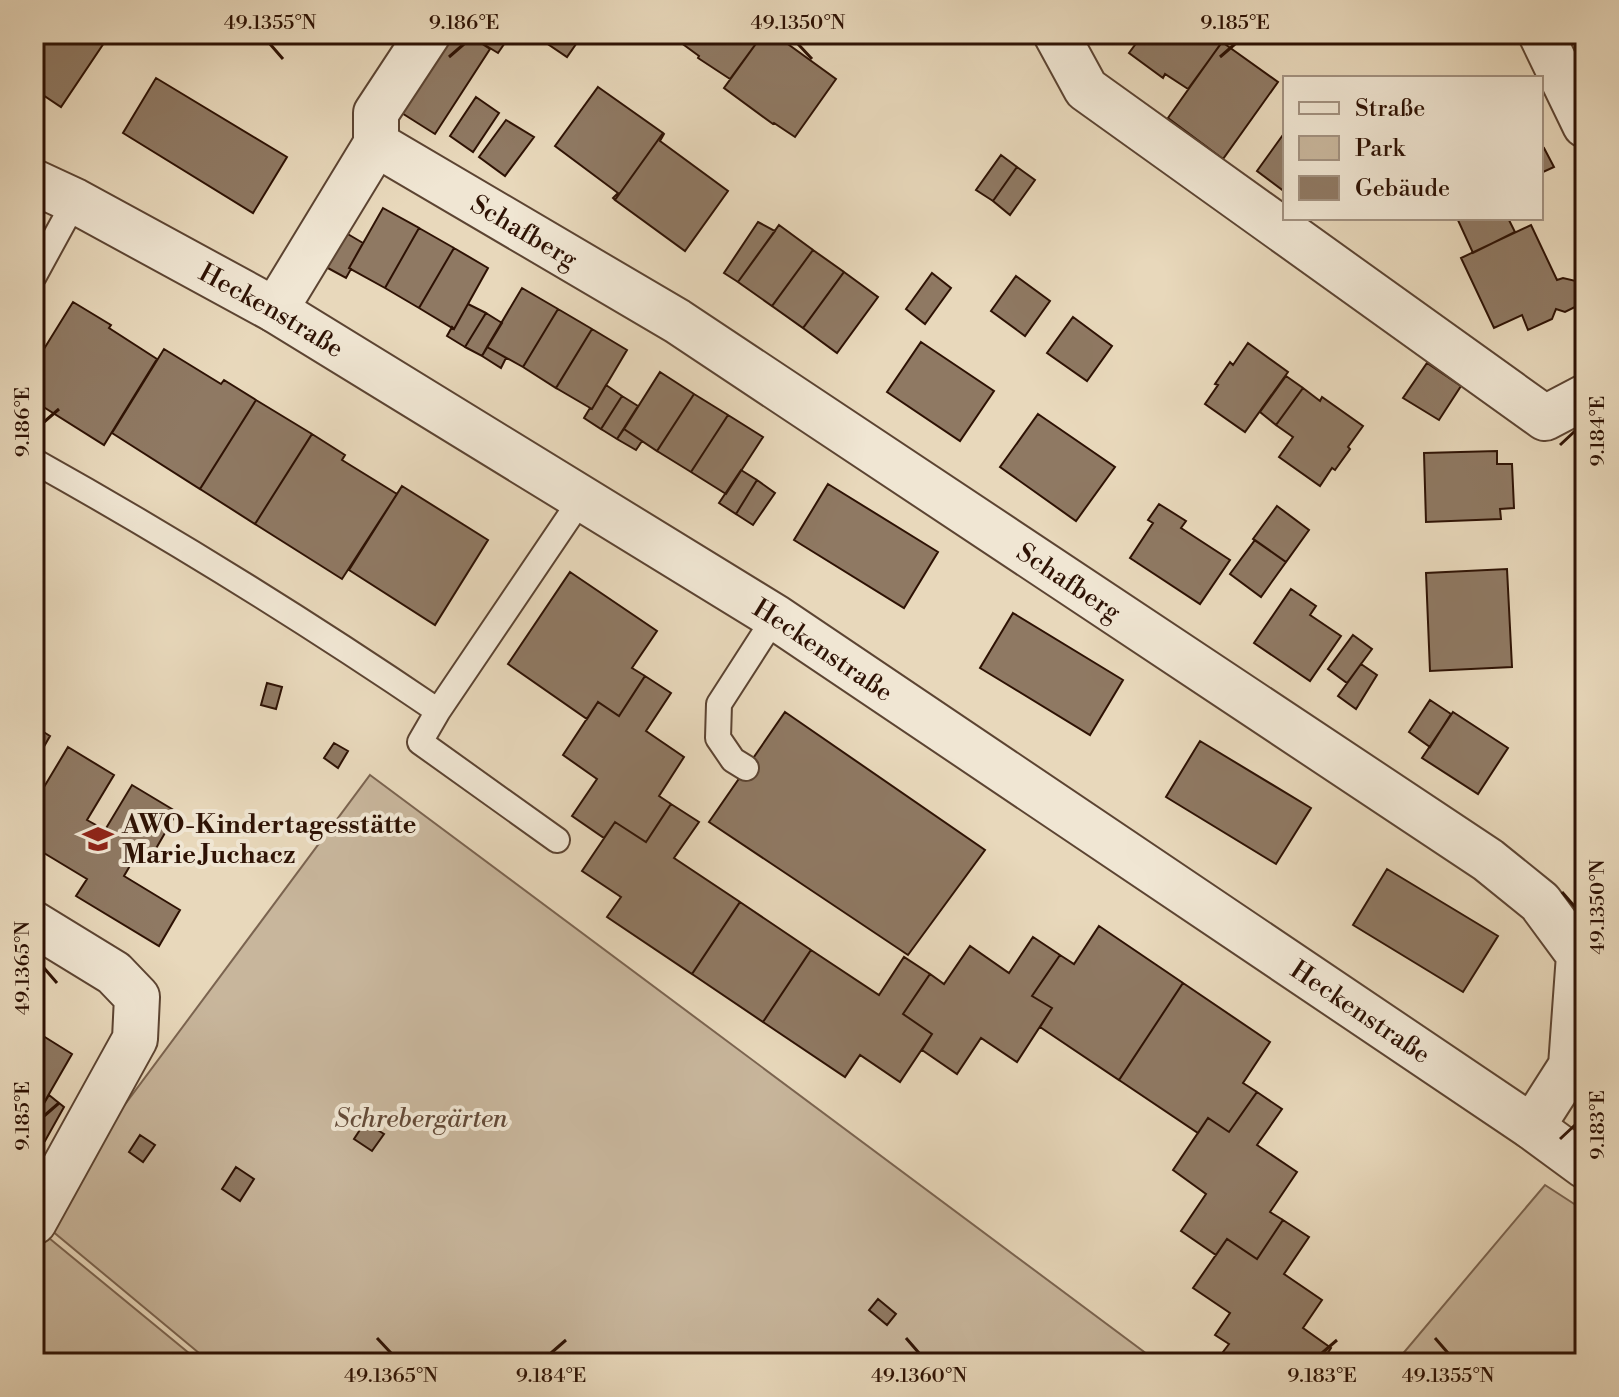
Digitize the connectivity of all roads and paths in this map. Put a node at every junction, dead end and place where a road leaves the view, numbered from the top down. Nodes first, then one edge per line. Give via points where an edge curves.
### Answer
1 (428, 34) edge
2 (1056, 34) edge
3 (1541, 34) edge
4 (1585, 125) edge
5 (376, 144) junction
6 (34, 182) edge
7 (75, 201) junction
8 (34, 276) edge
9 (275, 310) junction
10 (1585, 397) edge
11 (34, 461) edge
12 (582, 498) junction
13 (775, 617) junction
14 (438, 711) junction
15 (746, 768) dead end
16 (557, 840) dead end
17 (34, 924) edge
18 (1532, 1127) junction
19 (1585, 1166) edge
20 (34, 1222) edge

1 - 5 street via 376,113
2 - 10 street via 1086,89 1545,418
3 - 4 street
5 - 9 street
5 - 18 street, Schafberg via 677,321 1488,860 1540,902 1579,955 1571,1066
6 - 7 street, Heckenstraße
7 - 8 lane
7 - 9 street, Heckenstraße
9 - 12 street, Heckenstraße
11 - 14 lane via 268,600
12 - 13 street, Heckenstraße
12 - 14 lane
13 - 15 lane via 719,704 718,738 733,760
13 - 18 street, Heckenstraße
14 - 16 lane via 420,742
17 - 20 street via 114,973 137,997 135,1039
18 - 19 street, Heckenstraße

